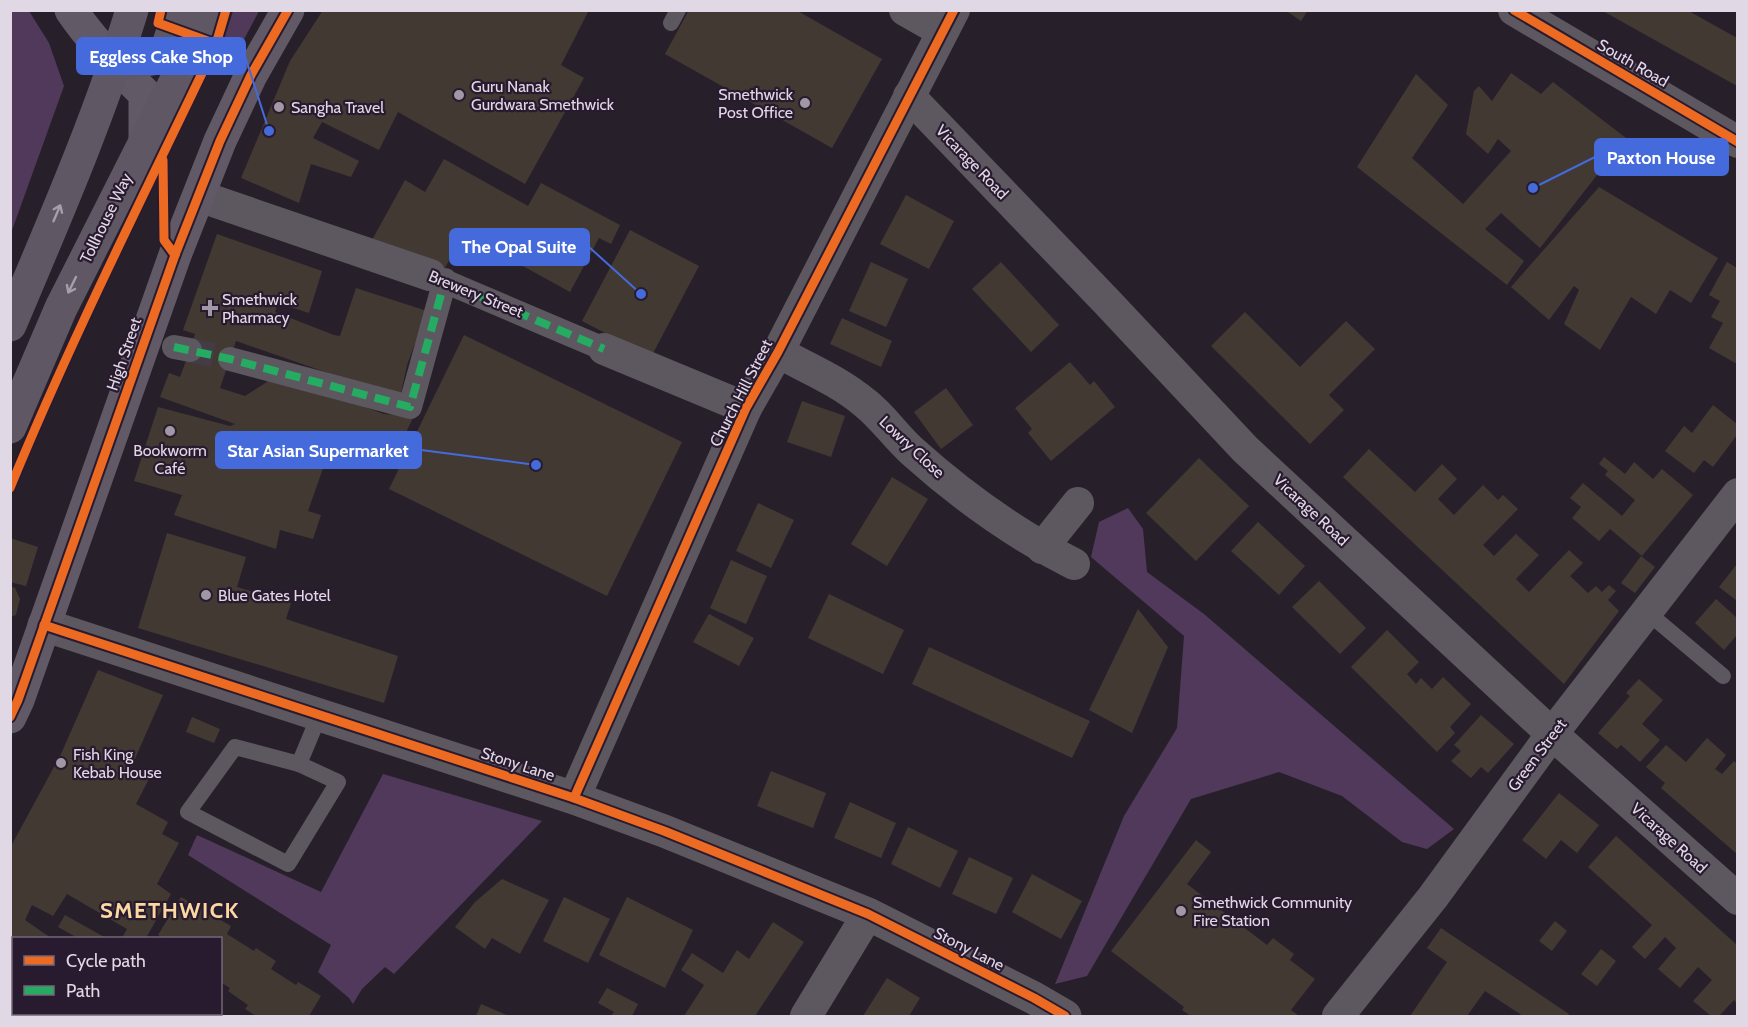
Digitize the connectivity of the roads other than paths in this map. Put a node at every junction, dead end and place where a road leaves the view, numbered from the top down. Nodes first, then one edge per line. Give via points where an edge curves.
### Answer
1 (71, 10) edge
2 (132, 10) edge
3 (180, 10) edge
4 (205, 10) edge
5 (288, 10) edge
6 (905, 10) edge
7 (1518, 11) edge
8 (948, 21) edge
9 (116, 65) junction
10 (909, 96) junction
11 (145, 139) junction
12 (1737, 142) edge
13 (199, 196) junction
14 (437, 278) junction
15 (10, 325) edge
16 (604, 349) joint
17 (778, 352) junction
18 (230, 359) tunnel mouth
19 (747, 408) junction
20 (10, 427) edge
21 (1737, 494) edge
22 (1078, 503) dead end
23 (1042, 548) junction
24 (1074, 564) dead end
25 (1647, 612) junction
26 (44, 625) junction
27 (1723, 676) dead end
28 (320, 716) junction
29 (10, 717) edge
30 (1552, 734) junction
31 (298, 764) junction
32 (574, 798) junction
33 (1737, 899) edge
34 (868, 914) junction
35 (806, 1017) edge
36 (1065, 1017) edge
37 (1338, 1017) edge

1 - 9 main road
2 - 9 main road
3 - 9 main road via 164,57
4 - 11 main road, Tollhouse Way via 198,37
5 - 13 main road, High Street via 251,75
6 - 8 street
7 - 12 street, South Road
8 - 10 street, Church Hill Street
9 - 11 main road via 145,93
15 -> 9 main road
10 - 17 street, Church Hill Street
10 - 30 street, Vicarage Road via 1245,449
11 -> 20 main road, Tollhouse Way via 61,308
13 - 14 street, Brewery Street
13 - 26 main road, High Street
14 - 16 street, Brewery Street
14 - 18 street via 410,407
16 - 19 street, Brewery Street
17 - 19 street, Church Hill Street
17 - 23 street, Lowry Close via 866,403 911,451 971,501
19 - 32 street, Church Hill Street
21 - 25 street, Green Street
22 - 23 street
23 - 24 street, Lowry Close
25 - 27 lane
25 - 30 street, Green Street
26 - 28 street, Stony Lane
26 - 29 main road, High Street
28 - 31 lane
28 - 32 street, Stony Lane
30 - 33 street, Vicarage Road
30 - 37 street, Green Street via 1433,897
31 - 31 lane via 338,782 288,864 188,812 235,747
32 - 34 street, Stony Lane
34 - 35 street
34 - 36 street, Stony Lane

